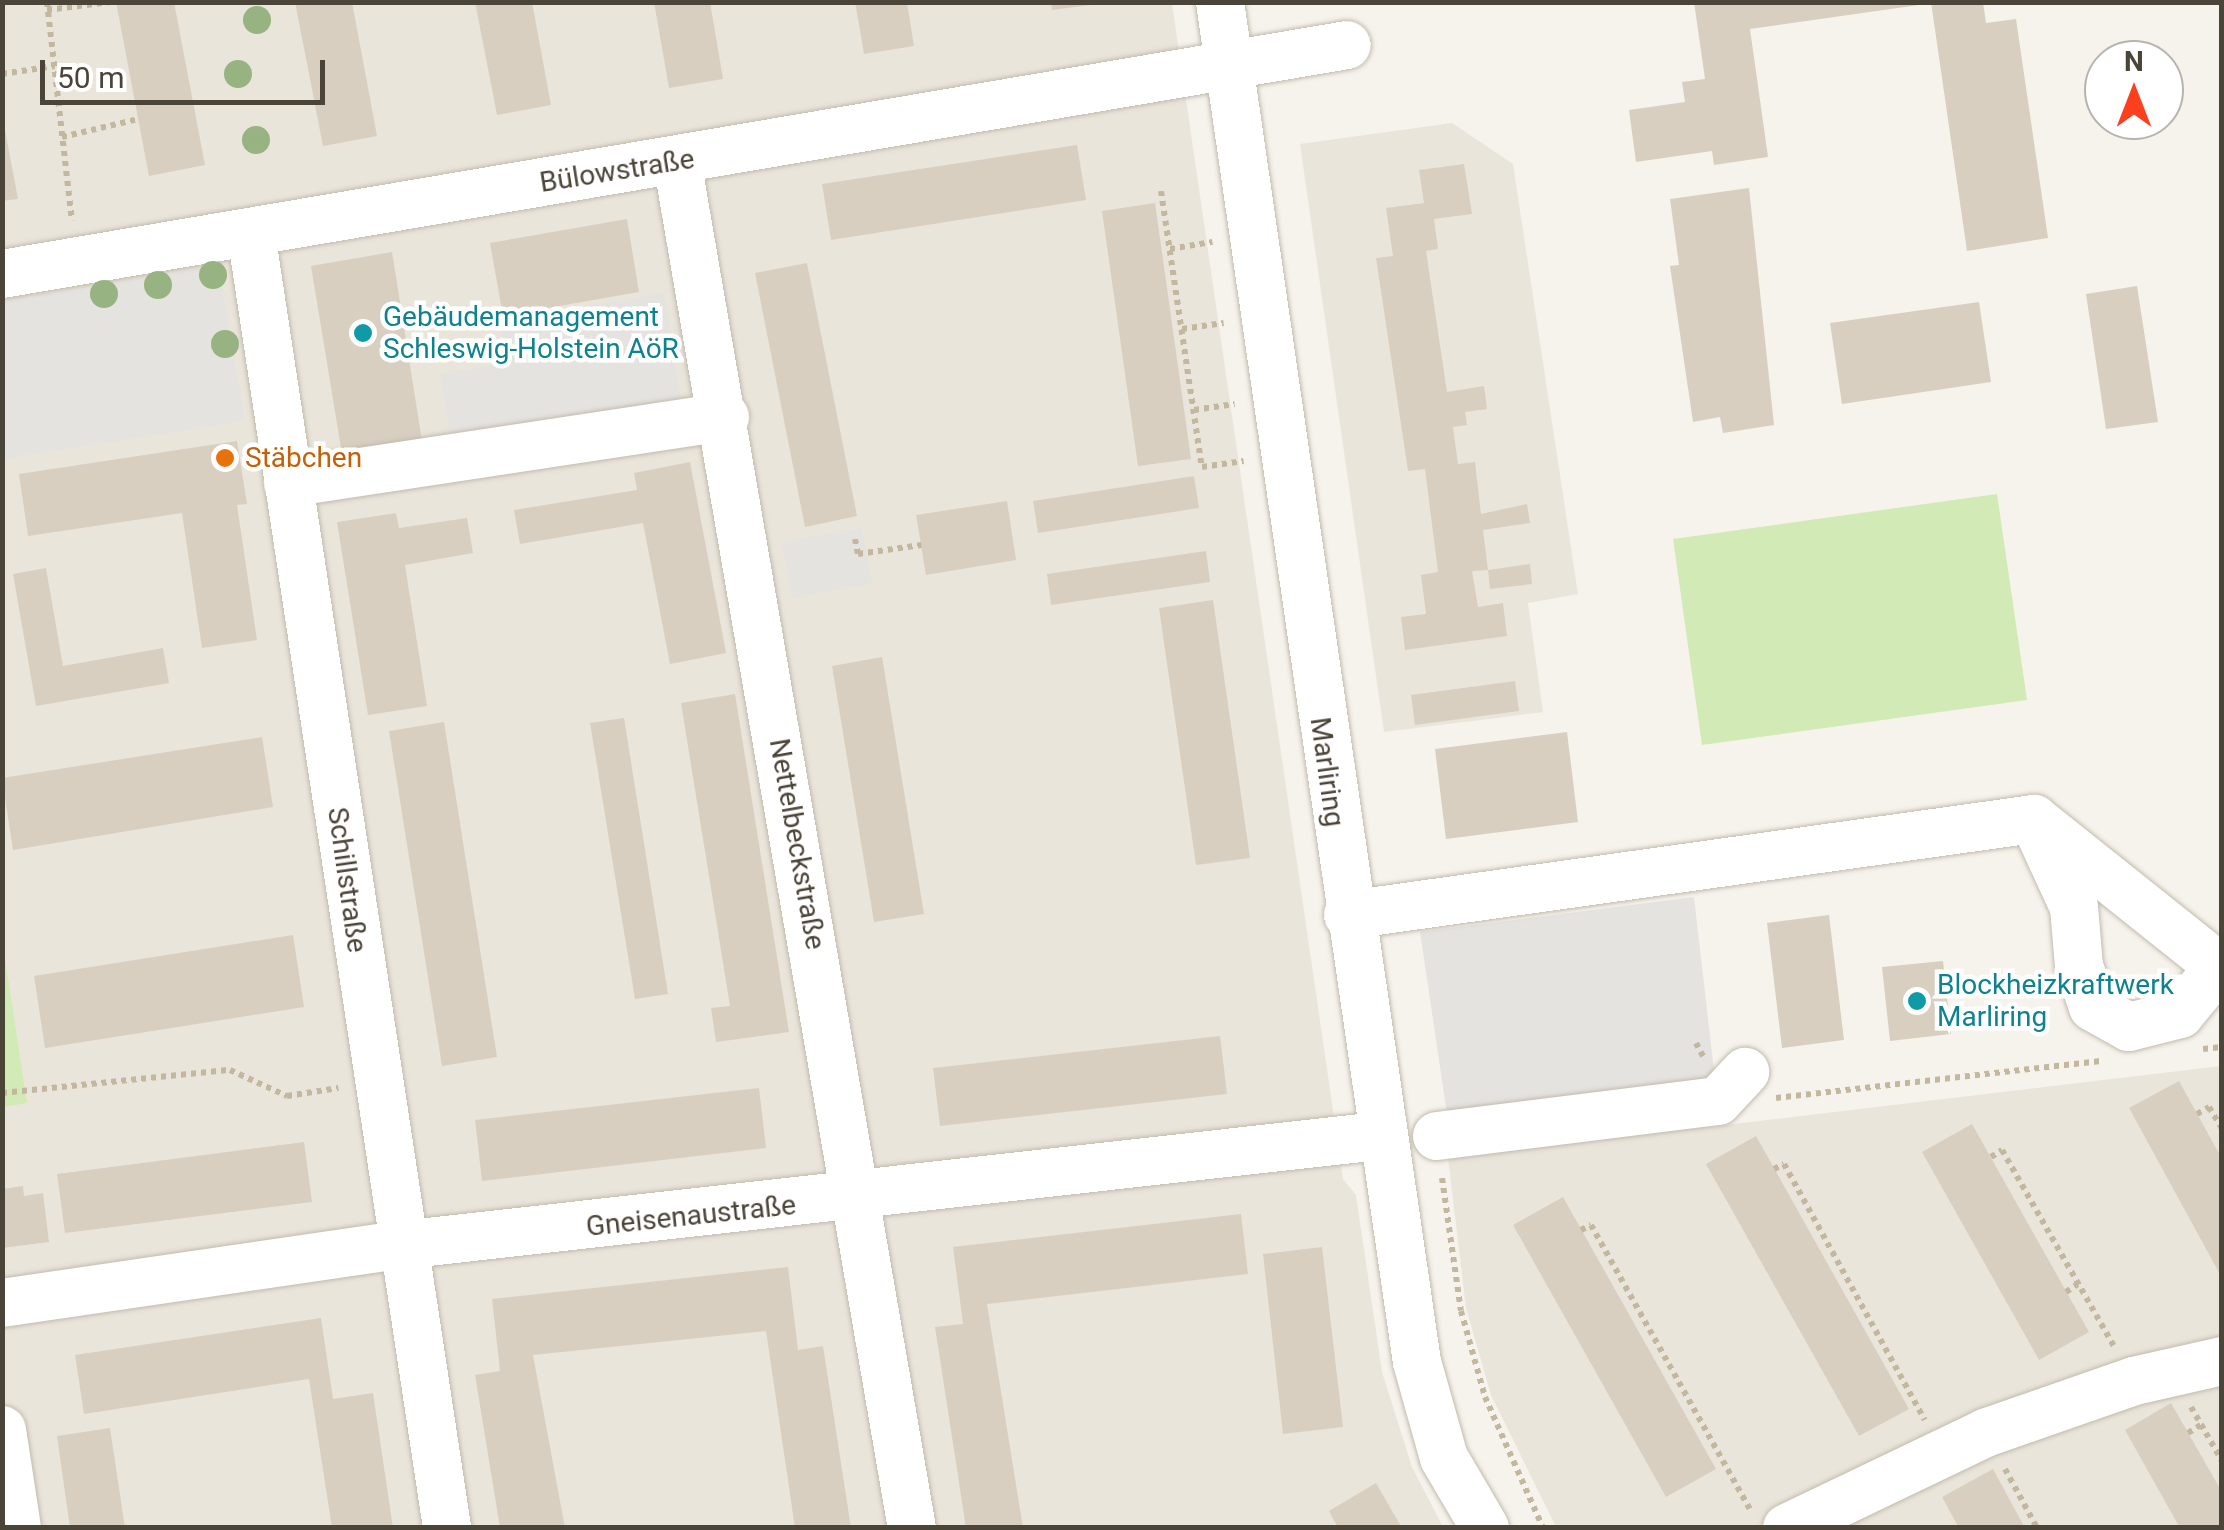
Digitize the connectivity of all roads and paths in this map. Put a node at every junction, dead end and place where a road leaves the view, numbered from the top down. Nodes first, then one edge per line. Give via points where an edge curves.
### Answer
1 (110, 2) edge
2 (1220, 2) edge
3 (47, 6) edge
4 (1347, 45) dead end
5 (54, 66) junction
6 (1232, 67) junction
7 (2, 74) edge
8 (138, 118) dead end
9 (62, 137) junction
10 (676, 161) junction
11 (1162, 191) dead end
12 (250, 233) junction
13 (1212, 242) dead end
14 (1170, 249) junction
15 (78, 261) junction
16 (2, 274) edge
17 (1224, 323) dead end
18 (1182, 328) junction
19 (1235, 404) dead end
20 (1194, 410) junction
21 (725, 418) junction
22 (1244, 461) dead end
23 (288, 484) junction
24 (856, 539) dead end
25 (921, 545) dead end
26 (2034, 819) junction
27 (1348, 915) junction
28 (2220, 968) edge
29 (1696, 1043) dead end
30 (2222, 1047) edge
31 (2182, 1052) dead end
32 (2104, 1061) dead end
33 (1738, 1080) junction
34 (377, 1082) junction
35 (2, 1093) edge
36 (2196, 1114) dead end
37 (2222, 1129) edge
38 (1379, 1136) junction
39 (1439, 1156) joint
40 (1991, 1157) dead end
41 (1774, 1169) dead end
42 (858, 1198) junction
43 (2042, 1221) junction
44 (2030, 1228) dead end
45 (1581, 1230) dead end
46 (1820, 1230) junction
47 (1812, 1235) dead end
48 (401, 1246) junction
49 (2078, 1284) junction
50 (1627, 1290) junction
51 (2066, 1292) dead end
52 (1618, 1296) dead end
53 (2, 1303) edge
54 (1861, 1303) junction
55 (1853, 1308) dead end
56 (2222, 1360) edge
57 (1668, 1364) junction
58 (1660, 1369) dead end
59 (2153, 1376) junction
60 (2202, 1425) junction
61 (2, 1430) edge
62 (1706, 1432) junction
63 (2188, 1433) dead end
64 (1698, 1436) dead end
65 (1964, 1442) junction
66 (2222, 1461) edge
67 (2020, 1496) junction
68 (2010, 1502) dead end
69 (1813, 1522) edge
70 (17, 1528) edge
71 (446, 1528) edge
72 (912, 1528) edge
73 (1485, 1528) edge
74 (1542, 1528) edge
75 (1760, 1528) edge
76 (2037, 1528) edge

1 - 3 path
2 - 6 street, Marliring
3 - 5 path
4 - 6 street, Bülowstraße
5 - 7 path
5 - 9 path
6 - 10 street, Bülowstraße
6 - 27 street, Marliring
8 - 9 path
9 - 15 path
10 - 12 street, Bülowstraße
10 - 21 street, Nettelbeckstraße
11 - 14 path
12 - 15 street, Bülowstraße
12 - 23 street, Schillstraße
13 - 14 path
14 - 18 path
15 - 16 street, Bülowstraße
17 - 18 path
18 - 20 path
19 - 20 path
20 - 22 path via 1202,467
21 - 23 street
21 - 42 street, Nettelbeckstraße
23 - 34 street, Schillstraße
24 - 25 path via 858,554
26 - 27 street
26 - 28 street
26 - 28 street via 2074,907 2079,966 2093,1007 2130,1026 2180,1014
27 - 38 street, Marliring
29 - 33 path via 1715,1078
30 - 31 path
32 - 33 path via 1751,1101
33 - 39 street via 1718,1101
34 - 35 path via 287,1096 230,1070
34 - 48 street, Schillstraße
36 - 37 path via 2209,1106
38 - 42 street, Gneisenaustraße
38 - 73 street, Marliring via 1417,1362 1444,1458
39 - 74 path via 1461,1311 1480,1380
40 - 43 path via 2002,1150
41 - 46 path via 1784,1164
42 - 48 street, Gneisenaustraße
42 - 72 street, Nettelbeckstraße
43 - 44 path
43 - 49 path
45 - 50 path via 1590,1224
46 - 47 path
46 - 54 path
48 - 53 street, Gneisenaustraße
48 - 71 street, Schillstraße
49 - 51 path
49 - 59 path
50 - 52 path
50 - 57 path
54 - 55 path
54 - 65 path via 1895,1373
56 - 59 street
57 - 58 path
57 - 62 path
59 - 60 path
59 - 65 street
60 - 63 path
60 - 66 path
61 - 70 street
62 - 64 path
62 - 75 path
65 - 67 path
65 - 69 street
67 - 68 path
67 - 76 path

